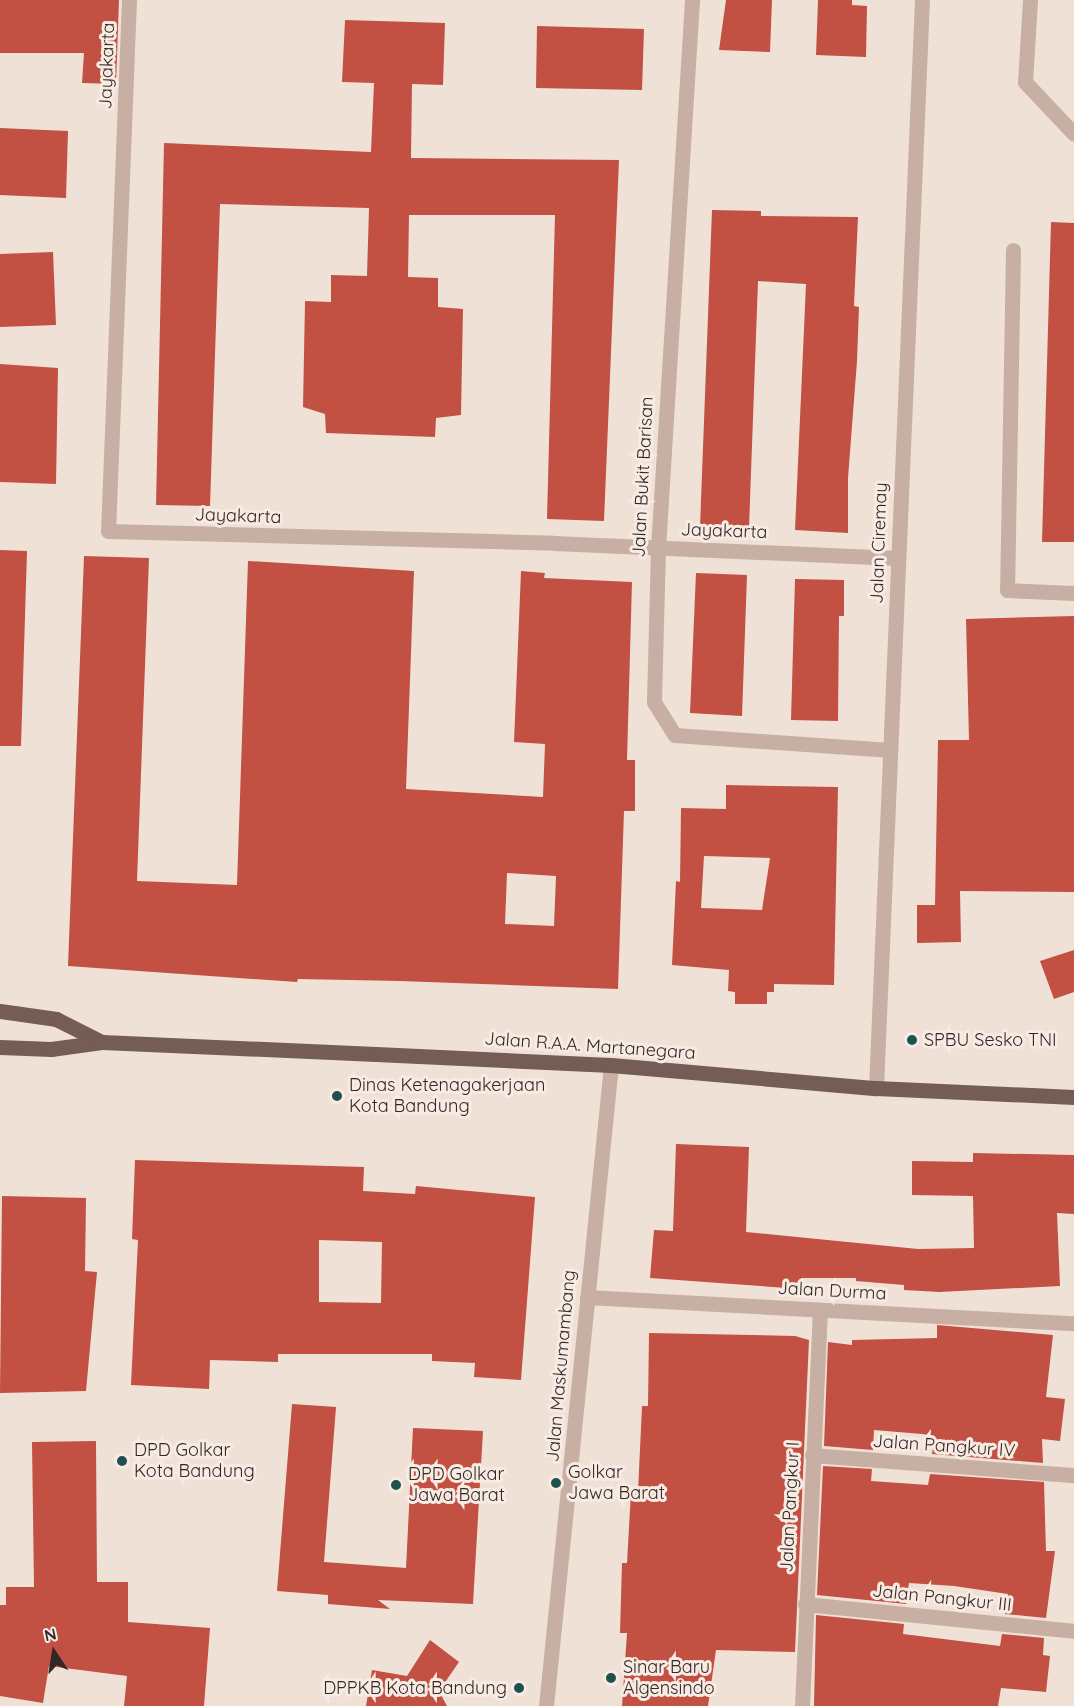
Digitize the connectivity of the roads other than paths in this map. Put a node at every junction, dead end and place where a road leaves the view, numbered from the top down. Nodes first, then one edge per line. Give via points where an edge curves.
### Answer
1 (129, 0) edge
2 (692, 0) edge
3 (922, 0) edge
4 (1030, 0) edge
5 (1074, 134) edge
6 (1013, 250) dead end
7 (658, 548) junction
8 (898, 558) junction
9 (1074, 593) edge
10 (890, 750) junction
11 (0, 1011) edge
12 (102, 1042) junction
13 (0, 1047) edge
14 (611, 1065) junction
15 (876, 1088) junction
16 (1074, 1097) edge
17 (587, 1297) junction
18 (820, 1310) junction
19 (1074, 1323) edge
20 (812, 1455) junction
21 (1074, 1475) edge
22 (805, 1604) junction
23 (1074, 1631) edge
24 (546, 1706) edge
25 (802, 1706) edge

1 - 7 street, Jayakarta via 108,531
2 - 7 street, Jalan Bukit Barisan
3 - 8 street, Jalan Ciremay
4 - 5 street via 1025,82
6 - 9 street via 1007,590
7 - 8 street, Jayakarta
7 - 10 street, Jalan Bukit Barisan via 654,702 675,735
8 - 10 street, Jalan Ciremay
10 - 15 street, Jalan Ciremay
11 - 12 main road, Jalan R.A.A. Martanegara via 56,1018
12 - 13 main road, Jalan R.A.A. Martanegara via 51,1049
12 - 14 main road, Jalan R.A.A. Martanegara
14 - 15 main road, Jalan R.A.A. Martanegara
14 - 17 street, Jalan Maskumambang
15 - 16 main road, Jalan R.A.A. Martanegara
17 - 18 street, Jalan Durma
17 - 24 street, Jalan Maskumambang
18 - 19 street, Jalan Durma
18 - 20 street, Jalan Pangkur I
20 - 21 street, Jalan Pangkur IV
20 - 22 street, Jalan Pangkur I
22 - 23 street, Jalan Pangkur III
22 - 25 street, Jalan Pangkur I

